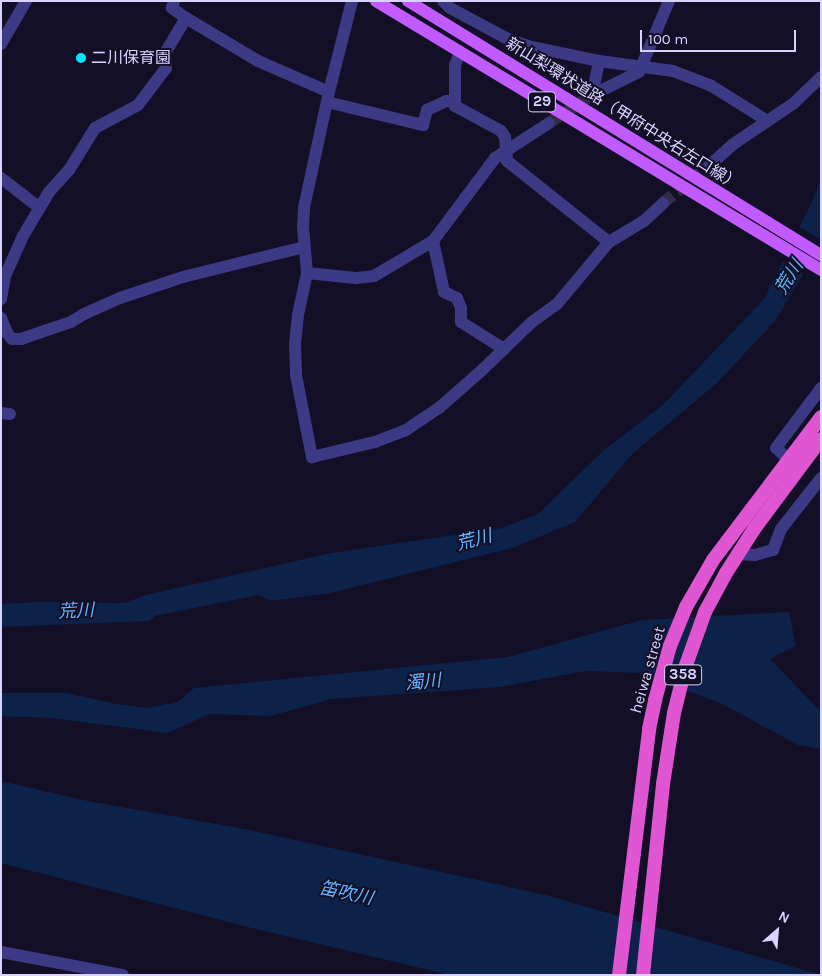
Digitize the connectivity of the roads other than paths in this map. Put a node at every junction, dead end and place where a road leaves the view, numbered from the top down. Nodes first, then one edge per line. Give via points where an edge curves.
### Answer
1 (26, 1) edge
2 (174, 1) edge
3 (352, 1) edge
4 (376, 1) edge
5 (408, 1) edge
6 (442, 1) edge
7 (669, 1) edge
8 (186, 18) junction
9 (436, 18) junction
10 (1, 44) edge
11 (460, 52) junction
12 (599, 61) junction
13 (642, 66) junction
14 (821, 78) edge
15 (328, 97) junction
16 (454, 102) junction
17 (766, 120) junction
18 (549, 123) tunnel mouth
19 (505, 151) junction
20 (710, 165) tunnel mouth
21 (1, 178) edge
22 (662, 202) tunnel mouth
23 (40, 208) junction
24 (433, 241) junction
25 (609, 242) junction
26 (304, 247) junction
27 (821, 255) edge
28 (821, 270) edge
29 (307, 272) junction
30 (1, 299) edge
31 (1, 318) edge
32 (504, 349) junction
33 (821, 388) edge
34 (821, 417) edge
35 (821, 439) edge
36 (821, 449) edge
37 (788, 459) junction
38 (821, 478) edge
39 (773, 502) junction
40 (737, 554) junction
41 (1, 952) edge
42 (123, 975) edge
43 (619, 975) edge
44 (643, 975) edge

1 - 10 street
2 - 8 street via 172,8
3 - 15 street
4 - 11 main road, 新山梨環状道路（甲府中央右左口線） / 29
5 - 9 main road, 新山梨環状道路（甲府中央右左口線） / 29
6 - 9 street
6 - 12 street via 528,46
7 - 13 street
8 - 15 street via 258,61
8 - 23 street via 165,53 166,68 138,105 95,128
9 - 27 main road, 新山梨環状道路（甲府中央右左口線） / 29
11 - 16 street via 455,65
11 - 28 main road, 新山梨環状道路（甲府中央右左口線） / 29
12 - 13 street
12 - 13 street via 592,95 639,72
13 - 17 street via 673,71 710,85
14 - 17 street via 794,103
15 - 16 street via 423,125 428,110 446,101
15 - 26 street via 304,208
16 - 19 street via 501,131 505,137
17 - 20 street
18 - 19 street
19 - 24 street via 495,158
19 - 25 street via 507,161
21 - 23 street
22 - 25 street via 644,221
23 - 30 street via 5,276
24 - 29 street via 374,276 356,278
24 - 32 street via 444,292 457,298 461,308 460,322
25 - 32 street via 557,304
26 - 29 street
26 - 31 street via 183,277 120,298 71,322 21,339 12,338 7,333
29 - 32 street via 295,344 296,375 312,457 375,442 406,430 439,408
33 - 37 street via 776,448
34 - 37 highway, heiwa street / 358
35 - 39 highway, 358
36 - 39 main road
37 - 43 highway, heiwa street / 358 via 699,582 662,670 642,787
38 - 40 street via 781,529 773,550
39 - 40 highway, 358
40 - 44 highway, 358 via 699,628 680,684 662,789
41 - 42 street

